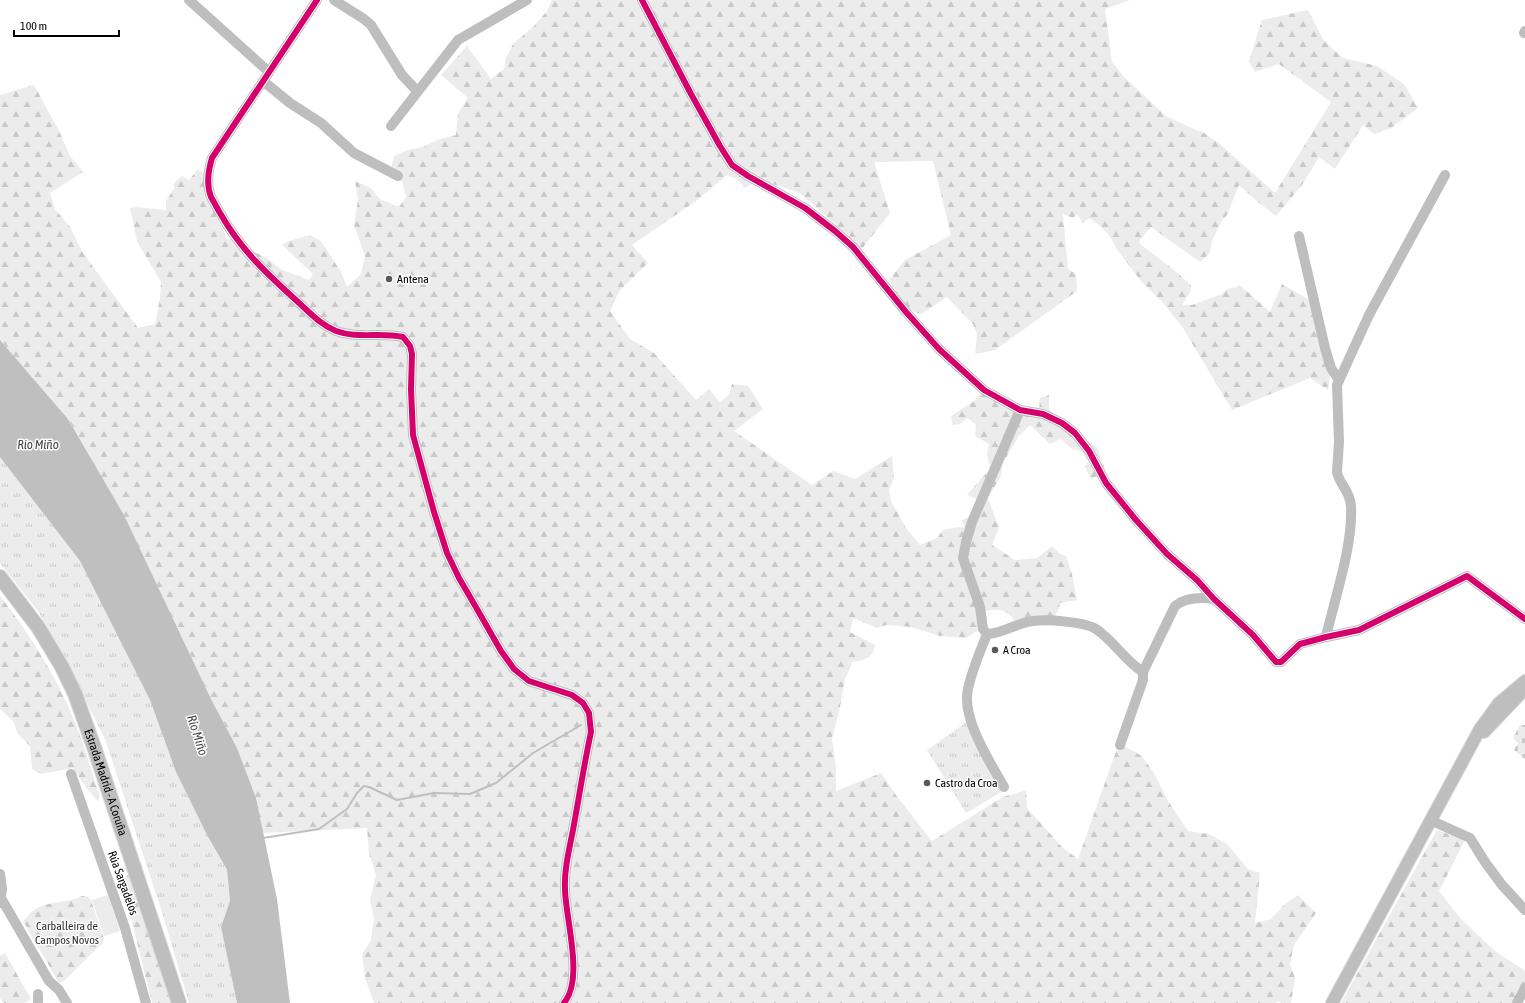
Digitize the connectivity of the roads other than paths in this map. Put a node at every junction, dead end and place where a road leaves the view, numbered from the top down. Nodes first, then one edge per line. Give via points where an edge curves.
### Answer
1 (189, 0) edge
2 (317, 0) edge
3 (334, 0) edge
4 (526, 0) edge
5 (642, 0) edge
6 (268, 72) junction
7 (263, 81) junction
8 (417, 91) junction
9 (391, 126) dead end
10 (398, 176) dead end
11 (1445, 176) dead end
12 (1299, 236) dead end
13 (1339, 380) junction
14 (1020, 410) junction
15 (0, 578) edge
16 (1214, 599) junction
17 (1525, 619) edge
18 (987, 634) junction
19 (1326, 636) junction
20 (1144, 672) junction
21 (1525, 681) edge
22 (1525, 689) edge
23 (1120, 745) dead end
24 (1470, 745) junction
25 (70, 774) dead end
26 (1004, 787) dead end
27 (1430, 820) junction
28 (0, 874) edge
29 (0, 900) edge
30 (1525, 910) edge
31 (1525, 988) edge
32 (67, 1003) edge
33 (146, 1003) edge
34 (179, 1003) edge
35 (564, 1003) edge
36 (1332, 1003) edge
37 (1517, 1003) edge

1 - 6 street
2 - 6 street
3 - 8 street via 371,25 402,75
4 - 8 street via 458,40
5 - 14 street via 732,165 805,208 835,231 853,247 940,350 984,390
6 - 7 street
7 - 10 street via 321,123 354,153
7 - 35 street via 212,158 208,172 211,196 226,224 244,249 275,282 326,326 338,332 354,334 392,334 403,337 410,346 413,435 434,512 447,552 459,578 514,669 530,681 572,695 583,703 589,713 591,732 567,862 565,889 573,978 570,993
8 - 9 street
11 - 13 street via 1369,315
12 - 13 street via 1325,348
13 - 19 street via 1337,472 1348,492 1351,505 1349,539
14 - 16 street via 1042,414 1062,423 1075,433 1106,484 1136,520
14 - 18 street via 972,522 963,558 980,607 983,629
15 - 34 highway, Estrada Madrid - A Coruña via 38,627 74,691
16 - 19 street via 1253,635 1276,662 1281,662 1300,644
16 - 20 street via 1193,598 1175,606
17 - 19 street via 1467,576 1359,630
18 - 20 street via 1033,620 1087,624
18 - 26 street via 967,690 967,706 970,722
20 - 23 street
21 - 24 main road via 1499,703
22 - 24 main road
24 - 27 main road
25 - 33 street, Rúa Sargadelos via 125,928
27 - 30 street via 1470,838 1502,885
27 - 36 main road
28 - 29 street
29 - 32 street via 51,984 56,986
31 - 37 street

